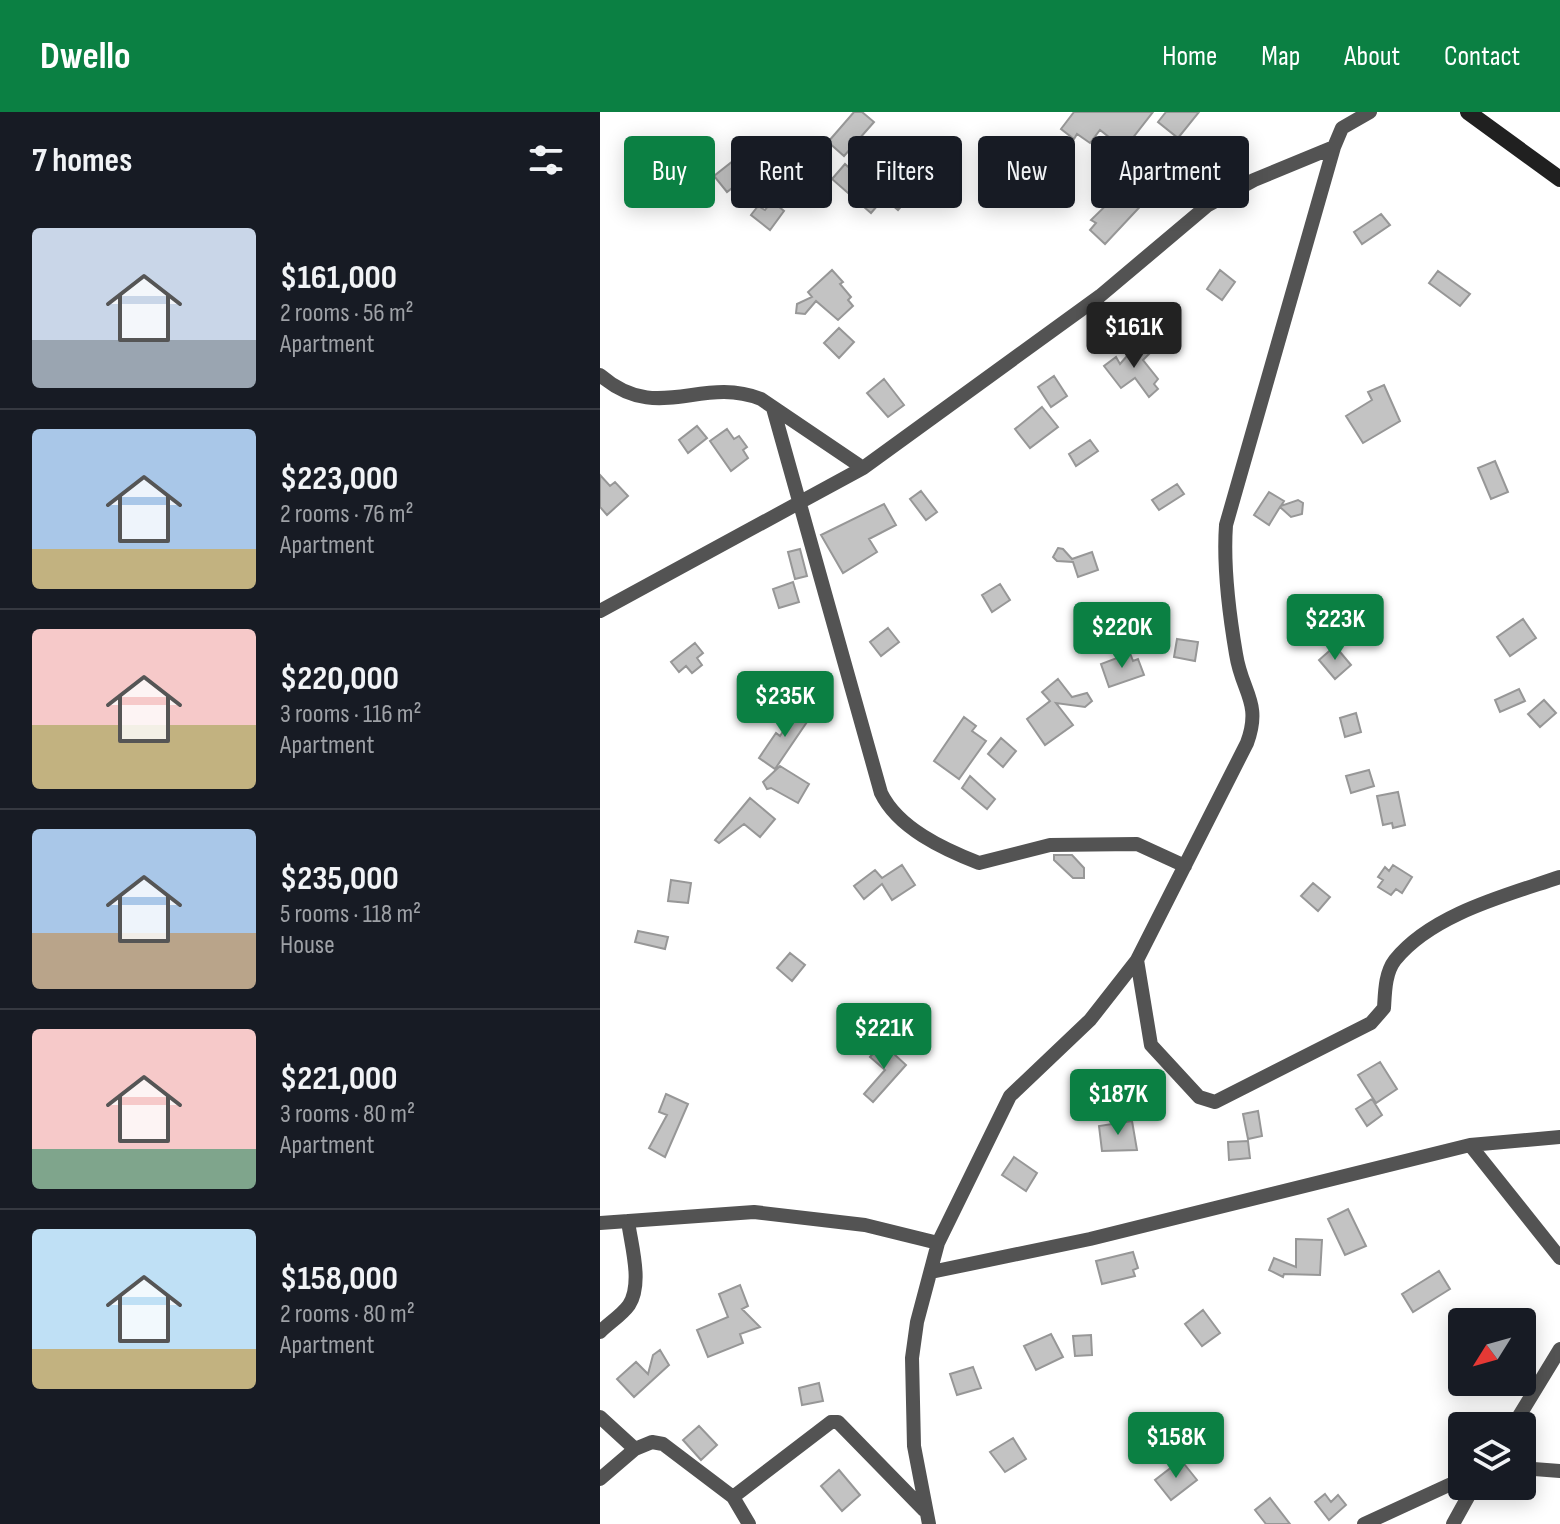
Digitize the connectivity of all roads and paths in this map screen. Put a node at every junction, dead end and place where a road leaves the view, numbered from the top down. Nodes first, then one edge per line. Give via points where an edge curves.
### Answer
1 (1370, 112) edge
2 (1468, 112) edge
3 (1334, 147) junction
4 (1560, 179) edge
5 (600, 375) edge
6 (773, 408) junction
7 (863, 468) junction
8 (800, 503) junction
9 (600, 611) edge
10 (1185, 866) junction
11 (1560, 877) edge
12 (1137, 960) junction
13 (1560, 1137) edge
14 (1470, 1145) junction
15 (628, 1221) junction
16 (600, 1223) edge
17 (938, 1243) junction
18 (1560, 1258) edge
19 (931, 1272) junction
20 (600, 1332) edge
21 (1560, 1349) edge
22 (1522, 1412) edge
23 (600, 1417) edge
24 (635, 1449) junction
25 (1536, 1469) edge
26 (1560, 1471) edge
27 (600, 1479) edge
28 (1448, 1485) edge
29 (733, 1497) junction
30 (1466, 1500) edge
31 (927, 1517) edge
32 (749, 1524) edge
33 (1364, 1524) edge
34 (1453, 1524) edge

1 - 3 street via 1342,128
2 - 4 street
3 - 7 street via 1208,205 1100,296
3 - 10 street via 1226,525 1236,655 1254,725
5 - 6 street via 634,397 728,391 745,393
6 - 7 street
6 - 8 street
7 - 8 street
8 - 9 street
8 - 10 street via 890,811 979,863 1050,845 1137,844
10 - 12 street
11 - 12 street via 1449,920 1394,961 1384,1008 1371,1023 1215,1102 1199,1097 1151,1045
12 - 17 street via 1090,1020 1010,1096
13 - 14 street
14 - 18 street
14 - 19 street via 1090,1239
15 - 16 street
15 - 17 street via 754,1212 865,1225
15 - 20 street via 633,1295 629,1306
17 - 19 street
19 - 31 street via 912,1358 914,1446
21 - 22 street
23 - 24 street
24 - 27 street
24 - 29 street via 663,1444
25 - 26 street
28 - 33 street
29 - 31 street via 831,1422 838,1422
29 - 32 street
30 - 34 street

